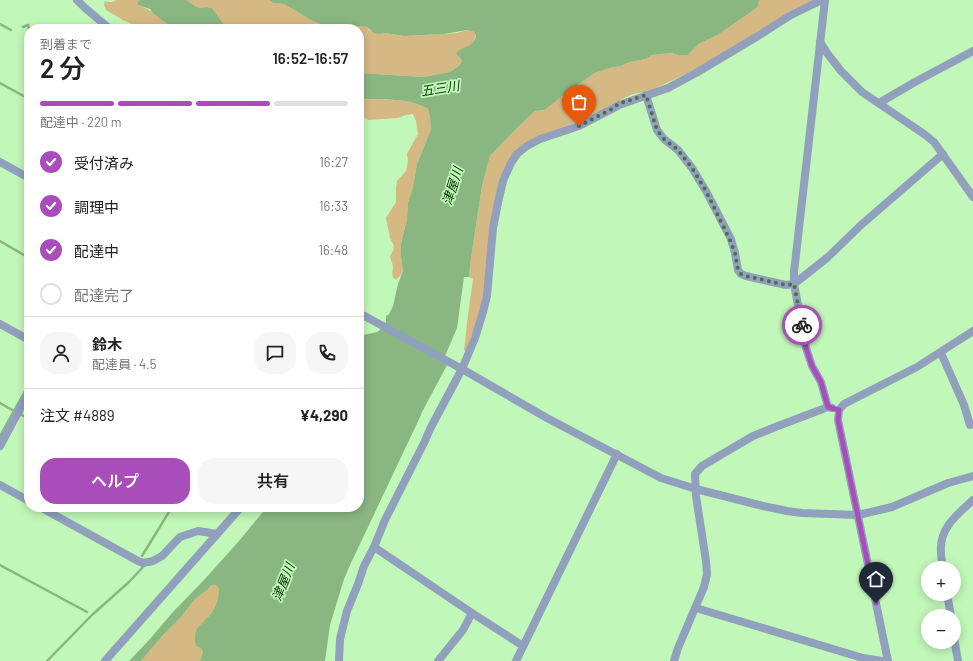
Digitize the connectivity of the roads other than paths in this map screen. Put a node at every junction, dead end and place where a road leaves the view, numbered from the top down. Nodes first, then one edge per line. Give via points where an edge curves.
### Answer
1 (77, 0) edge
2 (824, 0) edge
3 (104, 24) edge
4 (820, 42) junction
5 (973, 51) edge
6 (646, 95) junction
7 (878, 103) junction
8 (943, 154) junction
9 (0, 162) edge
10 (24, 175) edge
11 (970, 186) edge
12 (973, 197) edge
13 (794, 284) junction
14 (364, 316) edge
15 (0, 324) edge
16 (973, 331) edge
17 (24, 337) edge
18 (941, 353) junction
19 (462, 369) junction
20 (24, 401) edge
21 (828, 407) junction
22 (839, 410) junction
23 (970, 425) dead end
24 (0, 446) edge
25 (617, 454) junction
26 (973, 476) edge
27 (0, 485) edge
28 (696, 489) junction
29 (24, 498) edge
30 (973, 500) edge
31 (49, 512) edge
32 (237, 512) edge
33 (858, 515) junction
34 (217, 534) junction
35 (374, 547) junction
36 (942, 561) edge
37 (696, 608) junction
38 (472, 613) junction
39 (523, 646) junction
40 (956, 649) edge
41 (105, 661) edge
42 (339, 661) edge
43 (438, 661) edge
44 (516, 661) edge
45 (674, 661) edge
46 (882, 661) edge
47 (888, 661) edge
48 (958, 661) edge

1 - 3 street
2 - 4 street
2 - 6 street via 791,14 668,88
4 - 7 street via 826,54 841,71 862,92
4 - 13 street
5 - 7 street
6 - 13 street via 657,130 678,150 706,191 730,240 741,274 786,285
6 - 19 street via 618,104 579,126 540,139 516,154 503,181 499,198 493,228 484,312
7 - 8 street via 934,142
8 - 11 street
8 - 13 street via 828,257
9 - 10 street
11 - 12 street
13 - 21 street via 806,348 821,382
14 - 19 street
15 - 17 street
16 - 18 street
18 - 22 street via 917,368 844,404
18 - 23 street
19 - 25 street via 547,418
19 - 35 street via 385,520
20 - 24 street
21 - 22 street
21 - 28 street via 753,436 702,466 696,474
22 - 33 street via 838,420
25 - 28 street via 661,478
25 - 39 street
26 - 33 street via 948,483 892,507
27 - 29 street
28 - 33 street via 787,511
28 - 37 street via 707,574
30 - 36 street via 949,523 943,534 940,551
31 - 34 street via 143,562 153,561 162,556 180,537 198,531
32 - 34 street
33 - 47 street
34 - 41 street
35 - 38 street
35 - 42 street via 346,611 340,639
37 - 45 street
37 - 46 street via 863,658
38 - 39 street
38 - 43 street via 463,630
39 - 44 street
40 - 48 street

